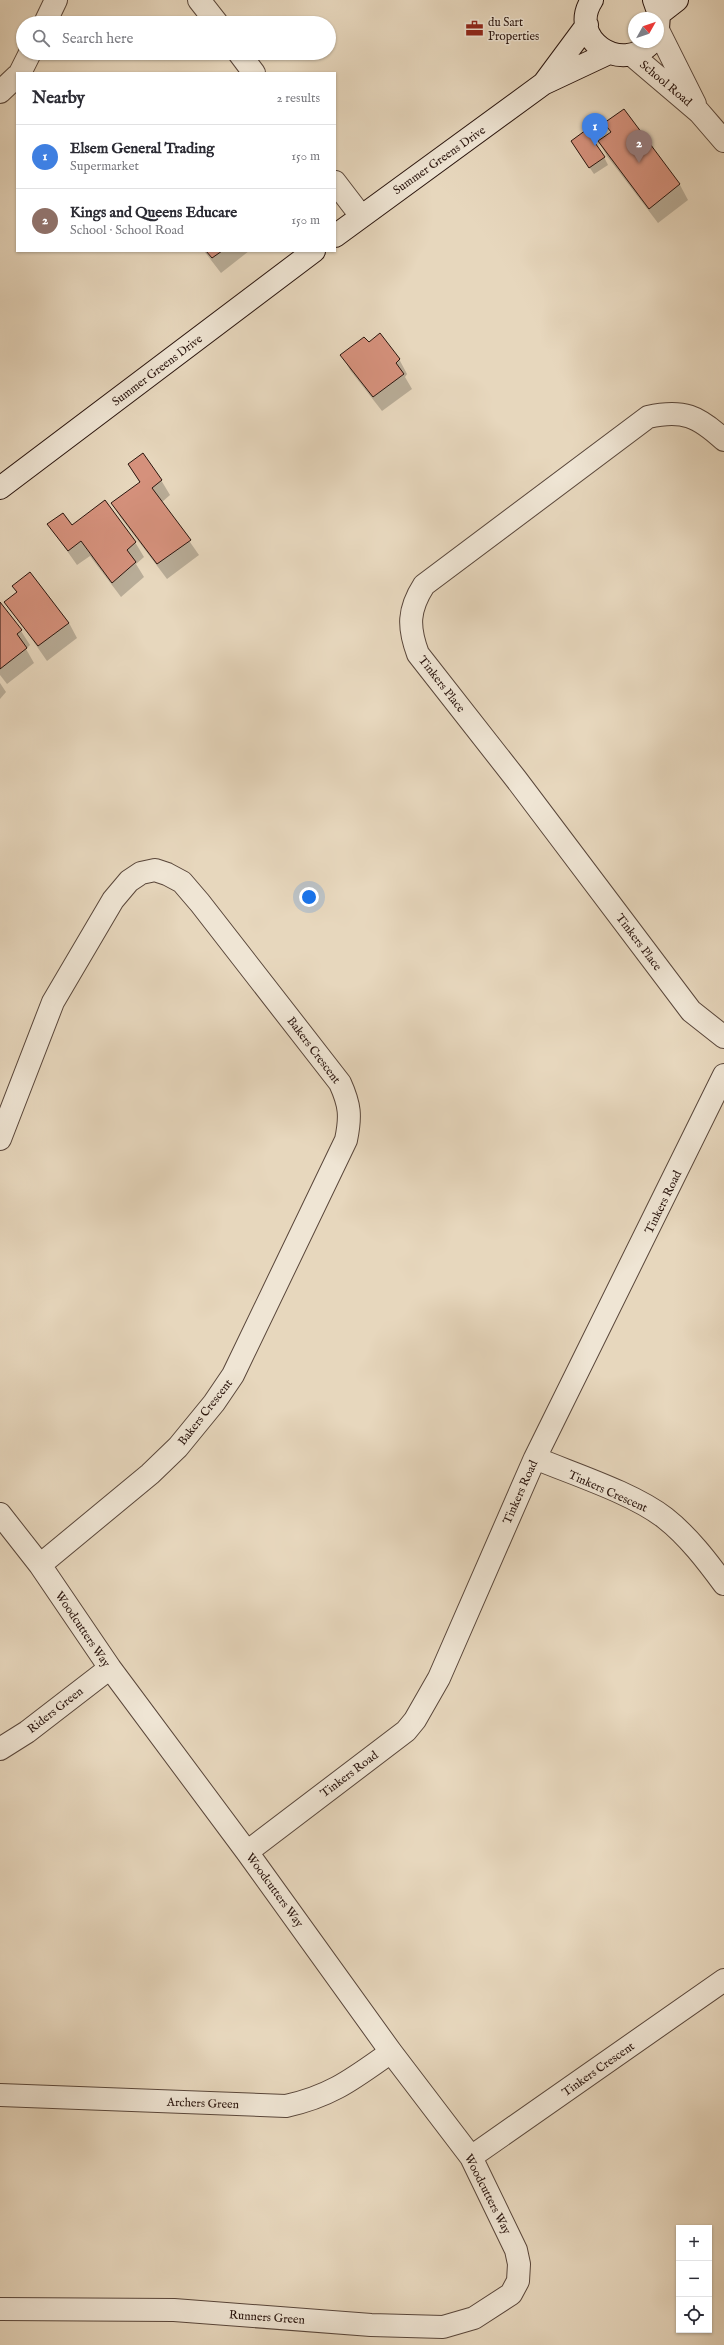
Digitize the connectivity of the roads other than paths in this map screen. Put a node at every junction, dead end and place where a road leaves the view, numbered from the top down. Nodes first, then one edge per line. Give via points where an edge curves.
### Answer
1 (56, 0) edge
2 (199, 0) edge
3 (677, 0) edge
4 (587, 8) edge
5 (664, 12) edge
6 (48, 16) edge
7 (212, 16) edge
8 (664, 34) edge
9 (646, 48) edge
10 (609, 54) junction
11 (632, 55) junction
12 (26, 60) edge
13 (244, 60) edge
14 (20, 72) edge
15 (253, 72) edge
16 (16, 77) edge
17 (543, 84) junction
18 (0, 92) edge
19 (699, 112) junction
20 (724, 141) edge
21 (336, 183) edge
22 (361, 216) junction
23 (336, 235) edge
24 (313, 252) edge
25 (724, 440) edge
26 (0, 488) edge
27 (724, 1037) edge
28 (724, 1075) edge
29 (0, 1139) edge
30 (535, 1458) junction
31 (0, 1514) edge
32 (40, 1565) junction
33 (724, 1584) edge
34 (110, 1668) junction
35 (0, 1749) edge
36 (247, 1852) junction
37 (724, 1980) edge
38 (391, 2052) junction
39 (0, 2095) edge
40 (471, 2157) junction
41 (518, 2281) joint
42 (0, 2309) edge

1 - 6 street
2 - 7 street
3 - 5 street
4 - 10 street via 592,39
4 - 17 street, Summer Greens Drive
8 - 19 street, School Road
9 - 11 street
10 - 11 street
10 - 17 street, Summer Greens Drive
11 - 19 street, School Road
12 - 14 street
13 - 15 street
16 - 18 street
17 - 22 street, Summer Greens Drive
19 - 20 street, School Road
21 - 22 street
22 - 23 street, Summer Greens Drive
24 - 26 street, Summer Greens Drive
25 - 27 street, Tinkers Place via 702,422 685,415 669,412 648,417 424,585 414,601 410,620 418,654 691,1011
28 - 30 street, Tinkers Road
29 - 32 street, Bakers Crescent via 53,1002 67,974 113,900 129,881 141,873 155,870 182,882 200,903 340,1083 349,1102 350,1121 346,1140 233,1375 203,1419 178,1447 150,1474
30 - 33 street, Tinkers Crescent via 633,1499 665,1518 702,1556
30 - 36 street, Tinkers Road via 439,1678 415,1720 406,1731
31 - 32 street, Woodcutters Way
32 - 34 street, Woodcutters Way
34 - 35 street, Riders Green via 27,1732
34 - 36 street, Woodcutters Way
36 - 38 street, Woodcutters Way
37 - 40 street, Tinkers Crescent
38 - 39 street, Archers Green via 344,2086 308,2101 286,2106
38 - 40 street, Woodcutters Way
40 - 41 street, Woodcutters Way via 516,2250 519,2264
41 - 42 street, Runners Green via 511,2294 503,2301 474,2318 443,2327 371,2325 174,2310

